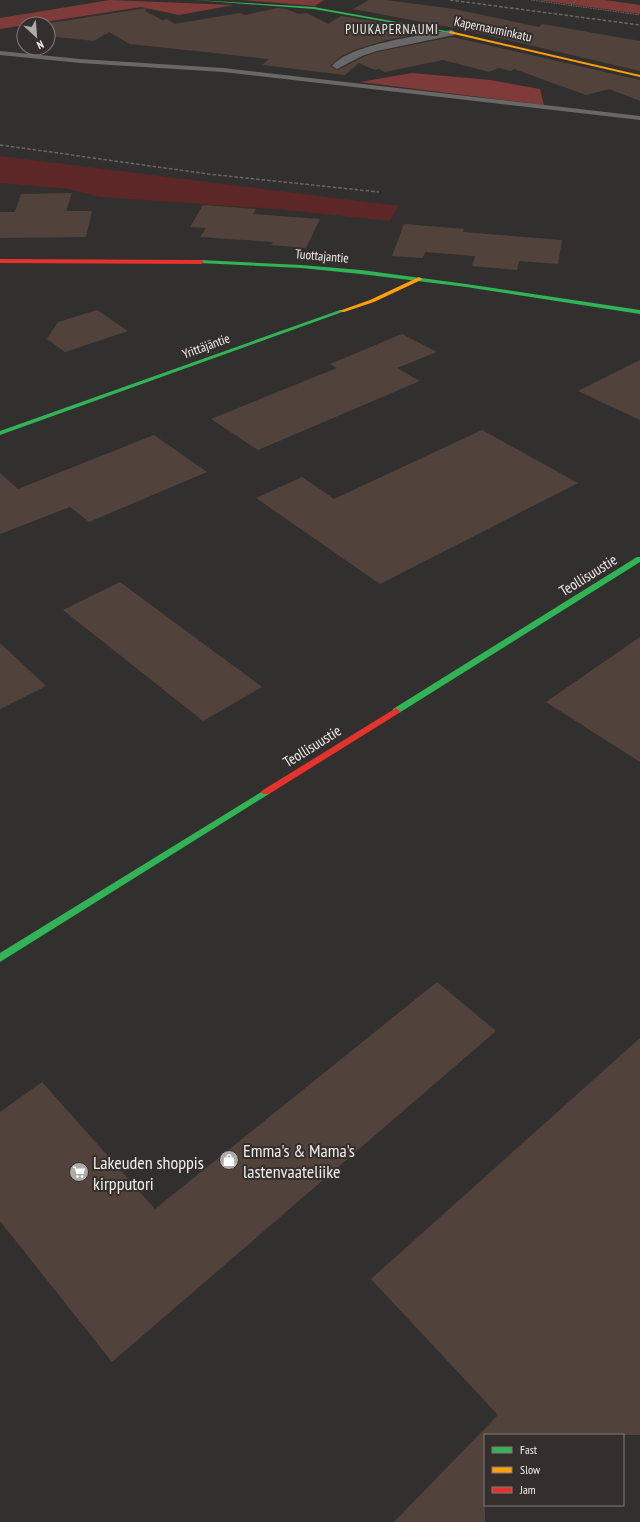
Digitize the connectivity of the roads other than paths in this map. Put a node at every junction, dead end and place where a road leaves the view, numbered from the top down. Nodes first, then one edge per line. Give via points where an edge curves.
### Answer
1 (196, 0) edge
2 (451, 33) junction
3 (0, 53) edge
4 (337, 66) dead end
5 (640, 76) edge
6 (640, 118) edge
7 (0, 261) edge
8 (419, 279) junction
9 (640, 312) edge
10 (0, 433) edge
11 (640, 559) edge
12 (0, 958) edge

1 - 2 street, Kapernauminkatu via 313,8
2 - 4 street via 358,54 342,60
2 - 5 street, Kapernauminkatu
3 - 6 lane via 223,70
7 - 8 street, Tuottajantie via 204,262 320,268
8 - 9 street, Tuottajantie
8 - 10 street, Yrittäjäntie via 372,301
11 - 12 street, Teollisuustie

